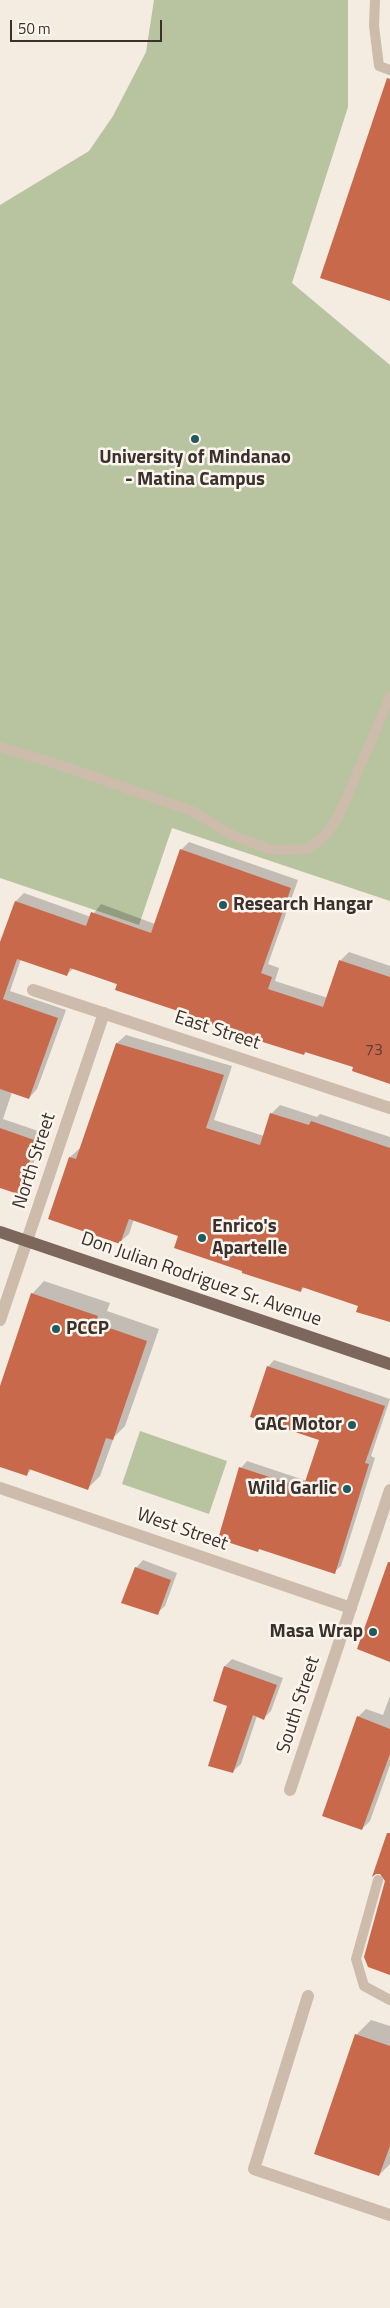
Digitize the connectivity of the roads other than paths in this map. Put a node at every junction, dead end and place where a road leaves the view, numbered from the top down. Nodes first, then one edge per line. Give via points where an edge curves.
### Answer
1 (374, 0) edge
2 (390, 70) edge
3 (390, 697) edge
4 (0, 747) edge
5 (33, 990) dead end
6 (104, 1013) junction
7 (390, 1108) edge
8 (0, 1232) edge
9 (28, 1241) junction
10 (0, 1320) edge
11 (390, 1364) edge
12 (0, 1488) edge
13 (390, 1490) edge
14 (351, 1608) junction
15 (290, 1790) dead end
16 (378, 1880) dead end
17 (308, 1996) dead end
18 (390, 2000) edge
19 (390, 2215) edge

1 - 2 lane via 379,66
3 - 4 lane via 339,815 325,836 307,848 272,850 232,836 192,811
5 - 6 street, East Street
6 - 7 street, East Street
6 - 9 street, North Street
8 - 9 main road, Don Julian Rodriguez Sr. Avenue
9 - 10 street, North Street
9 - 11 main road, Don Julian Rodriguez Sr. Avenue
12 - 14 street, West Street
13 - 14 street, South Street
14 - 15 street, South Street
16 - 18 lane via 356,1959 364,1986
17 - 19 street via 254,2169

